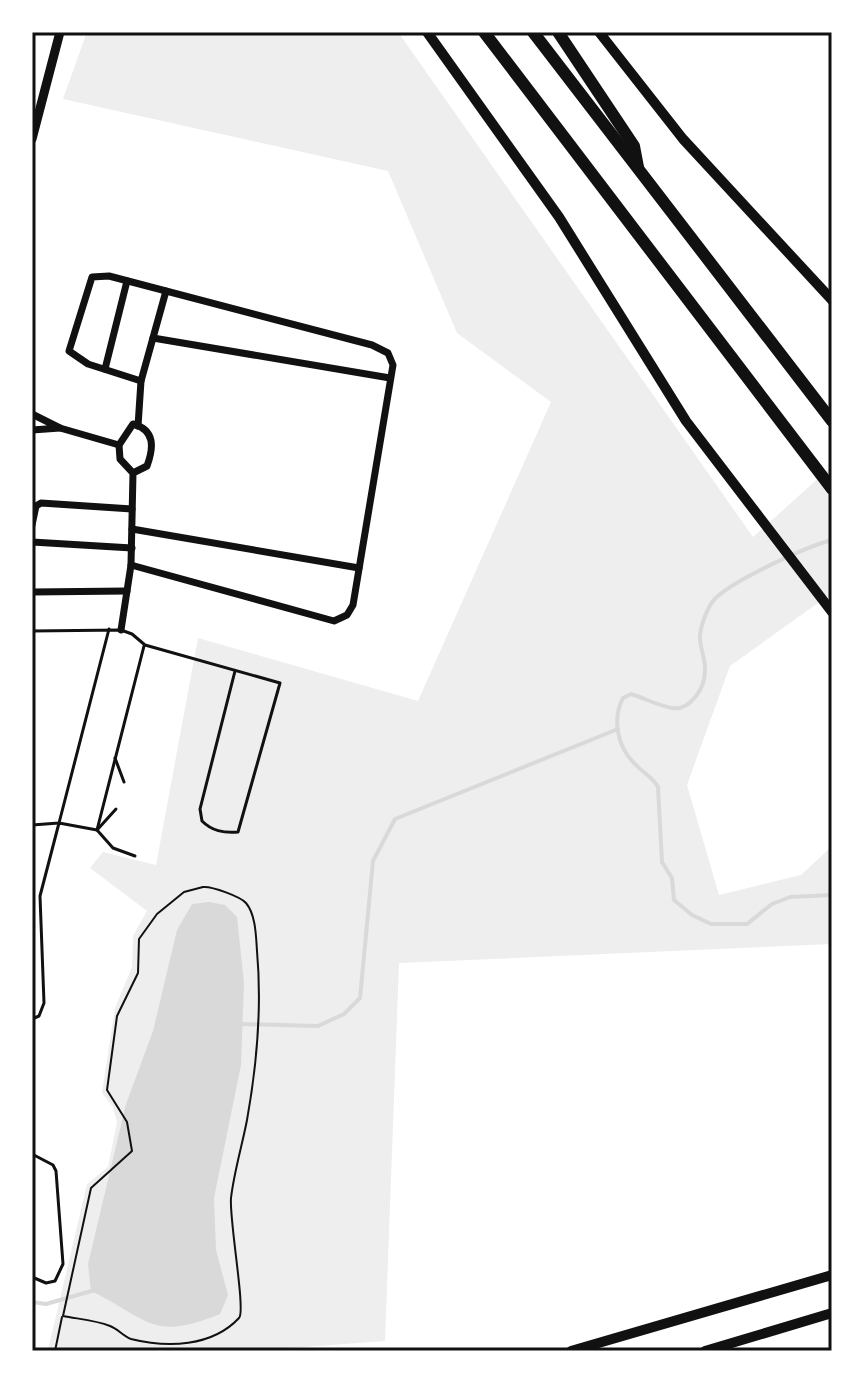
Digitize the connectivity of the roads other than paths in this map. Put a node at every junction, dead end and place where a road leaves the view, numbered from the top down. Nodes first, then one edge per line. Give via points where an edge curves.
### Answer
1 (60, 32) edge
2 (427, 32) edge
3 (484, 32) edge
4 (533, 32) edge
5 (558, 32) edge
6 (599, 32) edge
7 (32, 139) edge
8 (638, 171) junction
9 (127, 281) junction
10 (166, 291) junction
11 (832, 300) edge
12 (153, 338) junction
13 (105, 369) junction
14 (390, 378) junction
15 (141, 381) junction
16 (32, 414) edge
17 (832, 421) edge
18 (138, 426) junction
19 (60, 428) junction
20 (32, 430) edge
21 (119, 445) junction
22 (133, 473) junction
23 (832, 489) edge
24 (132, 509) junction
25 (32, 525) edge
26 (132, 529) junction
27 (32, 542) edge
28 (132, 548) junction
29 (131, 565) junction
30 (359, 568) junction
31 (127, 591) junction
32 (32, 592) edge
33 (831, 611) edge
34 (109, 629) junction
35 (121, 630) junction
36 (32, 631) edge
37 (145, 645) junction
38 (235, 671) junction
39 (115, 758) junction
40 (124, 782) dead end
41 (116, 809) dead end
42 (59, 823) junction
43 (32, 825) edge
44 (97, 830) junction
45 (135, 856) dead end
46 (32, 1019) edge
47 (32, 1154) edge
48 (832, 1275) edge
49 (32, 1277) edge
50 (832, 1313) edge
51 (571, 1351) edge
52 (705, 1351) edge

1 - 7 street
2 - 33 main road via 559,217 686,421
3 - 23 highway
4 - 8 highway
5 - 8 highway via 634,146
6 - 11 main road via 683,139
8 - 17 highway
9 - 10 street
9 - 13 street
9 - 13 street via 92,277 70,342 75,358
10 - 12 street
10 - 14 street via 372,345 388,353 393,365
12 - 14 street
12 - 15 street
13 - 15 street
14 - 30 street
15 - 18 street
16 - 19 street
18 - 21 street via 133,424
18 - 22 street via 151,435 152,446 147,466
19 - 20 street
19 - 21 street
21 - 22 street via 120,459
22 - 24 street
24 - 25 street via 41,503
24 - 26 street
26 - 28 street
26 - 30 street
27 - 28 street
28 - 29 street
29 - 30 street via 334,621 353,605
29 - 31 street
31 - 32 street
31 - 35 street
34 - 35 lane
34 - 36 lane
34 - 42 lane
35 - 37 lane
37 - 38 lane
37 - 39 lane
38 - 38 lane via 200,809 202,821 227,833 238,832 280,683
39 - 40 lane
39 - 44 lane
41 - 44 lane
42 - 43 lane
42 - 44 lane
42 - 46 lane via 40,896 44,1003
44 - 45 lane via 113,848
47 - 49 lane via 56,1171 63,1264 55,1281
48 - 51 main road
50 - 52 main road

